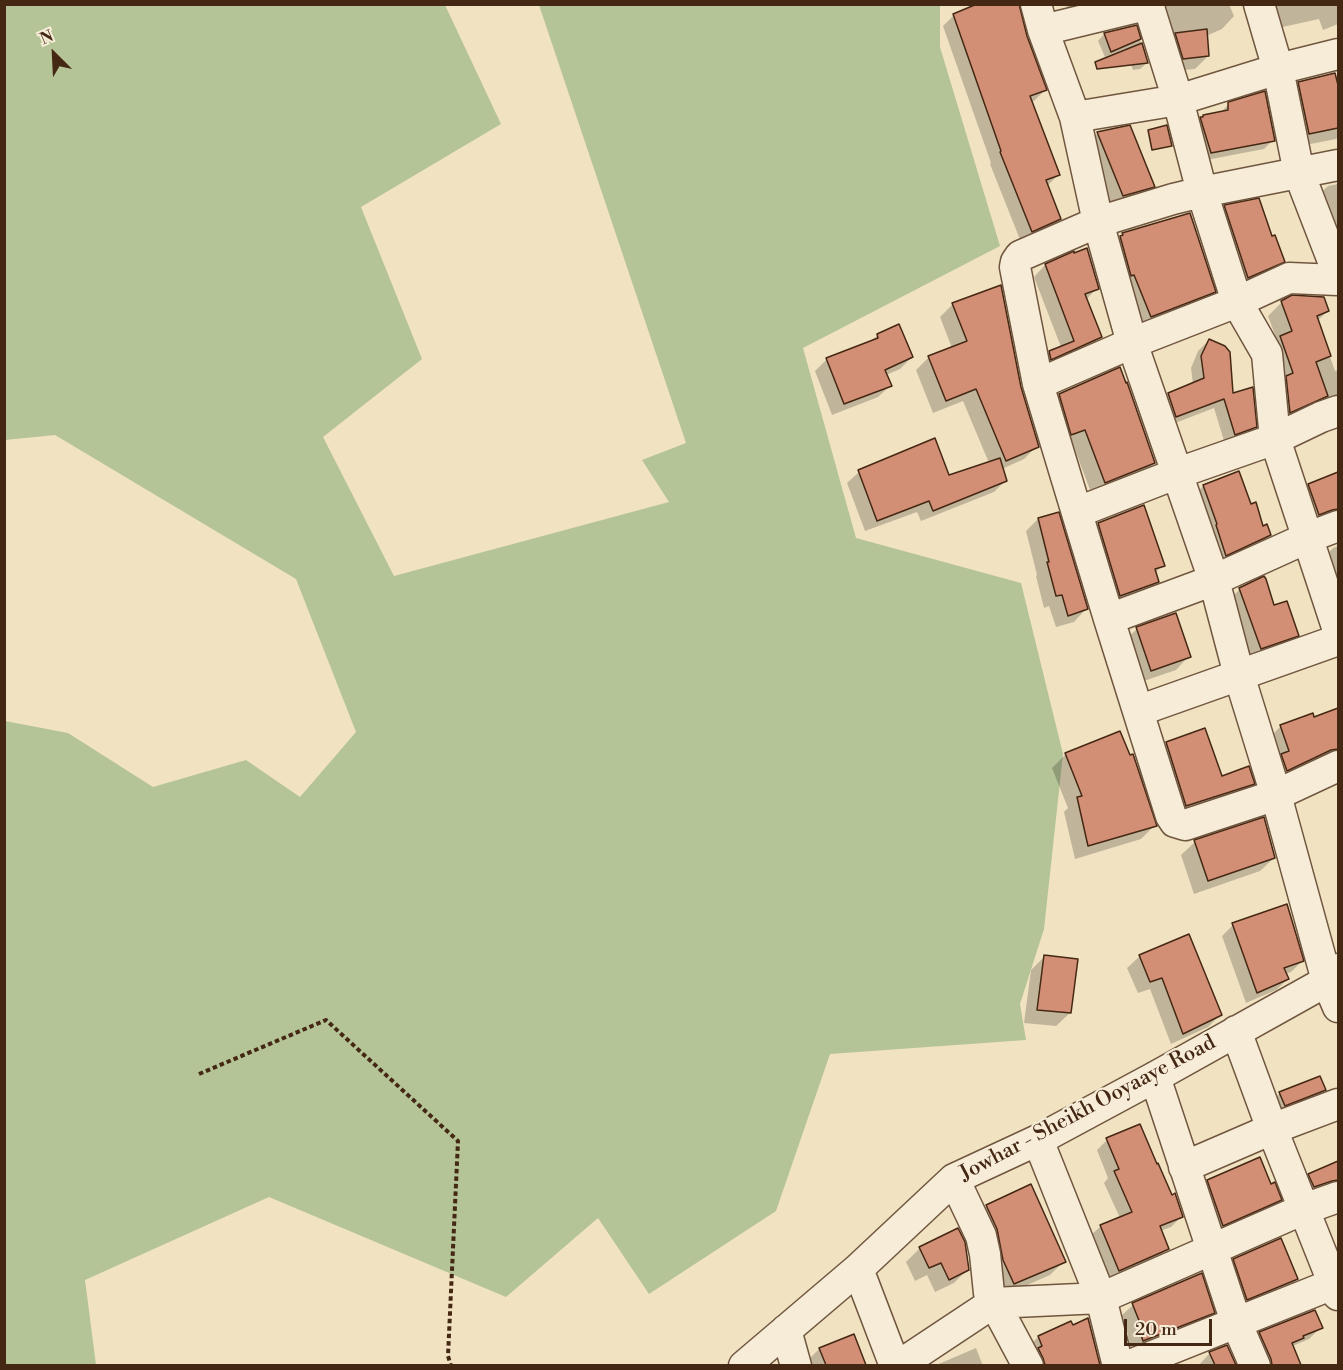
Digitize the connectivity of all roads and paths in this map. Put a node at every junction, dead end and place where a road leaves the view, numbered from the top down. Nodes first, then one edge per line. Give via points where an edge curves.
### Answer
1 (1259, 4) edge
2 (1149, 5) edge
3 (1040, 17) edge
4 (1338, 54) edge
5 (1278, 69) junction
6 (1178, 100) junction
7 (1075, 117) junction
8 (1338, 165) edge
9 (1299, 173) junction
10 (1202, 192) junction
11 (1098, 222) junction
12 (1338, 274) edge
13 (1338, 280) edge
14 (1237, 302) junction
15 (1132, 343) junction
16 (1038, 384) junction
17 (1338, 411) edge
18 (1275, 439) junction
19 (1178, 473) junction
20 (1078, 512) junction
21 (1338, 526) edge
22 (1309, 537) junction
23 (1214, 580) junction
24 (1109, 619) junction
25 (1338, 630) edge
26 (1338, 640) edge
27 (1239, 675) junction
28 (1138, 711) junction
29 (1338, 765) edge
30 (1276, 795) junction
31 (1335, 986) edge
32 (1236, 1031) junction
33 (199, 1074) dead end
34 (1155, 1077) junction
35 (1338, 1104) edge
36 (1272, 1129) junction
37 (1038, 1140) junction
38 (1184, 1167) junction
39 (954, 1179) junction
40 (1338, 1197) edge
41 (1304, 1209) junction
42 (1212, 1249) junction
43 (858, 1269) junction
44 (1337, 1287) edge
45 (1101, 1298) junction
46 (993, 1303) junction
47 (1236, 1322) junction
48 (786, 1330) junction
49 (451, 1365) edge
50 (744, 1365) edge
51 (796, 1365) edge
52 (896, 1365) edge
53 (1028, 1365) edge
54 (1118, 1365) edge
55 (1128, 1365) edge
56 (1255, 1365) edge

1 - 5 street
2 - 3 street
2 - 6 street
3 - 7 street
4 - 5 street
5 - 6 street
5 - 9 street
6 - 7 street
6 - 10 street
7 - 11 street
8 - 9 street
9 - 10 street
9 - 12 street
10 - 11 street
10 - 14 street
11 - 15 street
11 - 16 street via 1020,256 1014,267
13 - 14 street via 1289,278
14 - 15 street
14 - 18 street via 1267,354
15 - 16 street
15 - 19 street
16 - 20 street
17 - 18 street
18 - 19 street
18 - 22 street
19 - 20 street
19 - 23 street
20 - 24 street
21 - 22 street
22 - 23 street
22 - 25 street
23 - 24 street
23 - 27 street
24 - 28 street
26 - 27 street
27 - 28 street
27 - 30 street
28 - 30 street via 1175,822 1185,825
29 - 30 street
30 - 31 street
31 - 32 street, Jowhar - Sheikh Ooyaaye Road
32 - 34 street, Jowhar - Sheikh Ooyaaye Road
32 - 36 street
33 - 49 path via 326,1020 458,1141 448,1356
34 - 37 street, Jowhar - Sheikh Ooyaaye Road
34 - 38 street
35 - 36 street
36 - 38 street
36 - 41 street
37 - 39 street, Jowhar - Sheikh Ooyaaye Road
37 - 45 street
38 - 42 street
39 - 43 street, Jowhar - Sheikh Ooyaaye Road
39 - 46 street via 981,1236
40 - 41 street
41 - 42 street
41 - 44 street
42 - 45 street
42 - 47 street
43 - 48 street, Jowhar - Sheikh Ooyaaye Road
43 - 52 street
44 - 47 street
45 - 46 street
45 - 54 street
46 - 52 street
46 - 53 street
47 - 55 street
47 - 56 street
48 - 50 street, Jowhar - Sheikh Ooyaaye Road
48 - 51 street

